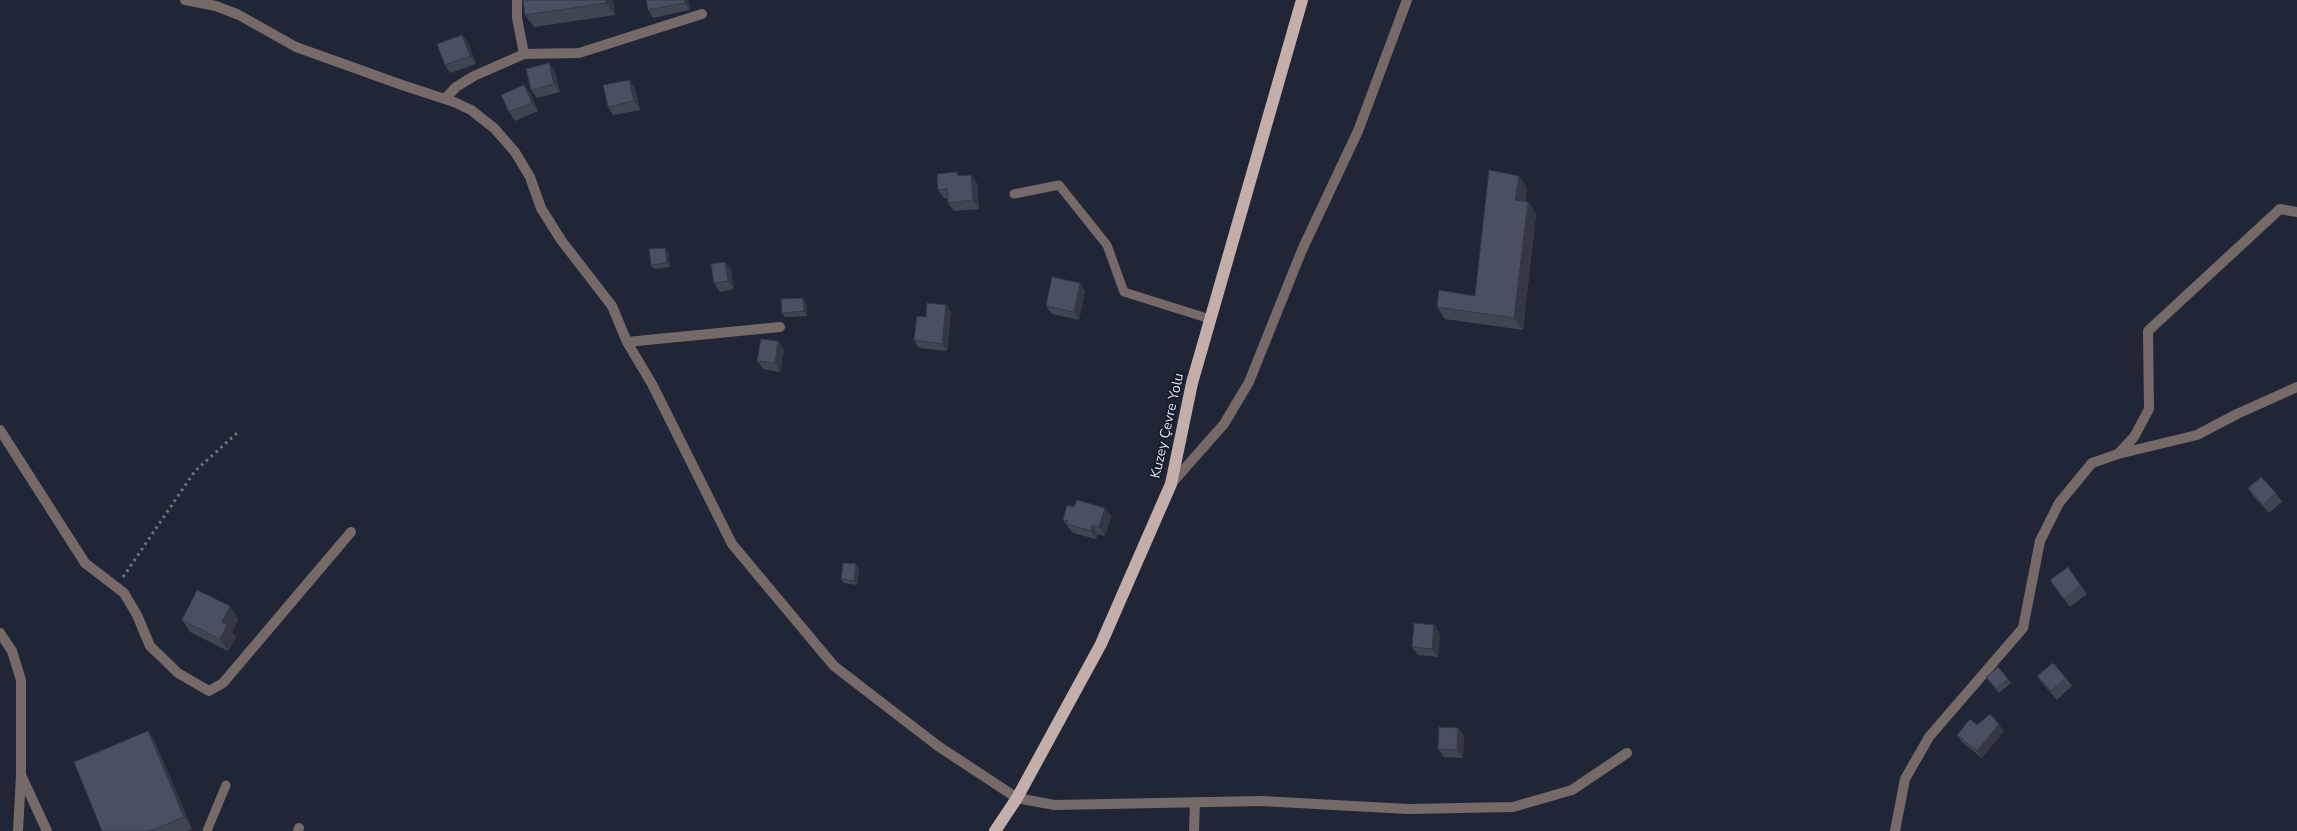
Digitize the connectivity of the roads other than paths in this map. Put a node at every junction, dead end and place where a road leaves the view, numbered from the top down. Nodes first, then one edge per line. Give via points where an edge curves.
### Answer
1 (185, 0) edge
2 (517, 0) edge
3 (1302, 0) edge
4 (1407, 0) edge
5 (702, 14) dead end
6 (524, 54) junction
7 (446, 99) junction
8 (1014, 194) dead end
9 (2297, 212) edge
10 (1210, 319) junction
11 (780, 327) dead end
12 (627, 342) junction
13 (2297, 387) edge
14 (0, 430) edge
15 (2118, 454) junction
16 (1171, 484) junction
17 (351, 532) dead end
18 (0, 633) edge
19 (1627, 753) dead end
20 (21, 775) junction
21 (226, 785) dead end
22 (1016, 798) junction
23 (1195, 802) junction
24 (18, 831) edge
25 (47, 831) edge
26 (207, 831) edge
27 (995, 831) edge
28 (1194, 831) edge
29 (1895, 831) edge

1 - 7 street via 216,6 296,47
2 - 6 street
3 - 10 main road, Kuzey Çevre Yolu
4 - 16 street via 1358,132 1302,250 1249,382 1224,424
5 - 6 street via 586,51
6 - 7 street via 474,76 456,87
7 - 12 street via 471,110 494,128 515,152 530,177 541,208 561,240 612,306
8 - 10 lane via 1059,185 1107,245 1124,292
9 - 15 street via 2280,209 2148,331 2149,409 2134,437
10 - 16 main road, Kuzey Çevre Yolu via 1192,383
11 - 12 street
12 - 22 street via 652,384 732,544 834,666 938,746
13 - 15 street via 2197,435
14 - 17 street via 85,563 124,594 137,614 150,646 178,673 209,691 223,683
15 - 29 street via 2092,463 2059,503 2040,541 2023,628 1929,737 1905,779
16 - 22 main road, Kuzey Çevre Yolu via 1101,644
18 - 20 street via 12,651 21,680
19 - 23 street via 1572,790 1513,807 1408,809 1261,801
20 - 24 street
20 - 25 street
21 - 26 lane
22 - 23 street via 1054,805
22 - 27 main road, Kuzey Çevre Yolu
23 - 28 street

